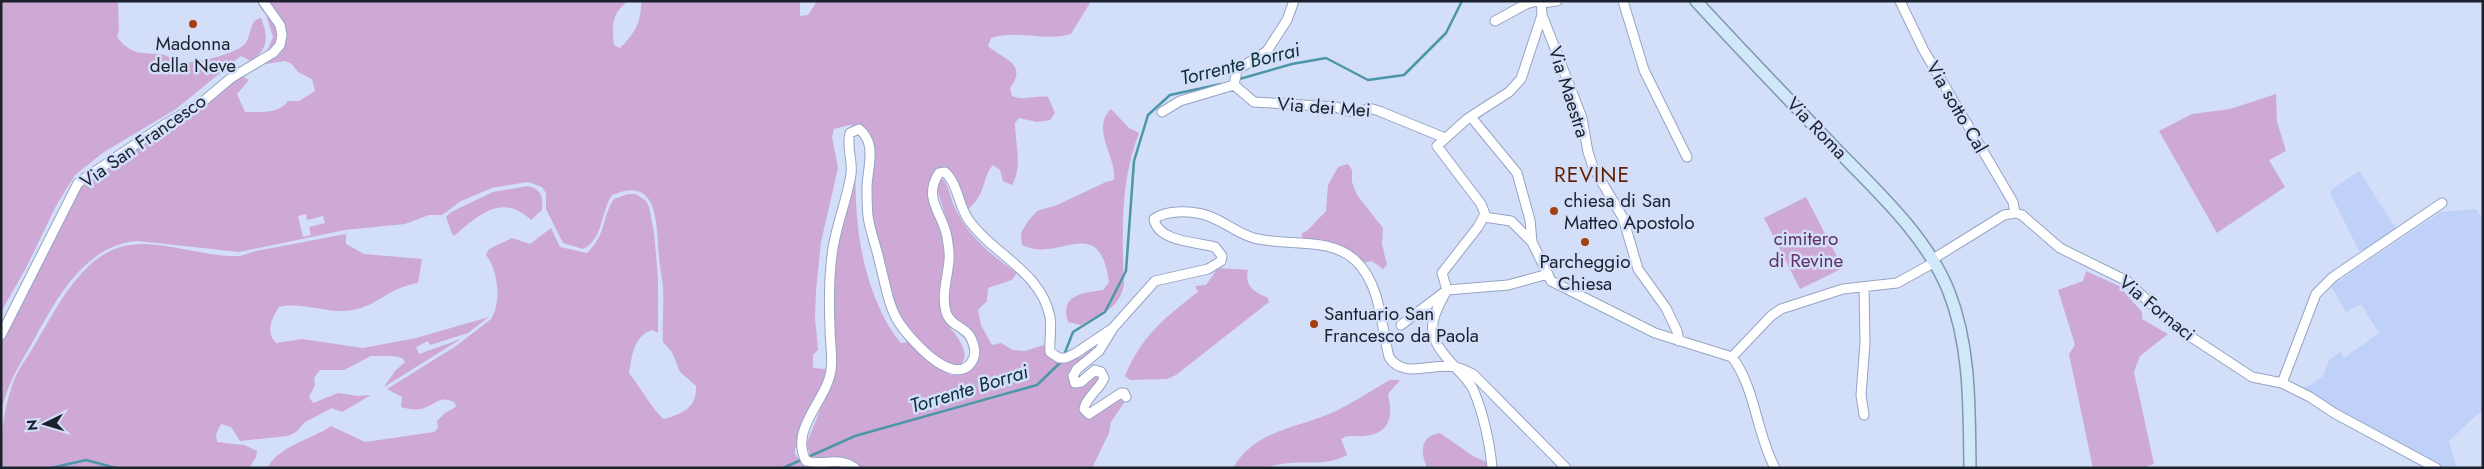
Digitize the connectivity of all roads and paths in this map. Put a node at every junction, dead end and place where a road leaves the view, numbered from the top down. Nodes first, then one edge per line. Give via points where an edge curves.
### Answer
1 (263, 1) edge
2 (1294, 1) edge
3 (1557, 1) edge
4 (1622, 1) edge
5 (1696, 1) edge
6 (1900, 1) edge
7 (1540, 2) edge
8 (1542, 15) junction
9 (1496, 21) dead end
10 (1234, 82) junction
11 (1162, 112) dead end
12 (1471, 116) junction
13 (1446, 138) junction
14 (1687, 157) dead end
15 (2442, 203) dead end
16 (2015, 213) junction
17 (1484, 217) junction
18 (1532, 242) junction
19 (1934, 260) junction
20 (1548, 274) junction
21 (1864, 288) junction
22 (1447, 290) junction
23 (1400, 325) dead end
24 (1113, 328) junction
25 (1, 335) edge
26 (1679, 341) junction
27 (1732, 357) junction
28 (1455, 366) junction
29 (2282, 383) junction
30 (1126, 397) dead end
31 (1864, 415) dead end
32 (855, 468) edge
33 (1492, 468) edge
34 (1566, 468) edge
35 (1775, 468) edge
36 (1970, 468) edge
37 (2436, 468) edge

1 - 25 street, Via San Francesco via 280,25 280,45 273,53 231,78 200,104 78,182
2 - 10 street via 1287,20 1266,51 1237,70
3 - 7 street
4 - 14 street via 1644,70
5 - 19 main road, Via Roma via 1859,173 1921,241
6 - 16 street, Via sotto Cal via 1923,49 2013,202
7 - 8 street, Via Maestra
7 - 9 street via 1526,4
8 - 12 street via 1521,79 1509,92
8 - 26 street, Via Maestra via 1582,118 1593,167 1623,218 1638,269 1666,308
10 - 11 street via 1180,101
10 - 13 street, Via dei Mei via 1254,102 1336,107 1360,112 1369,108
12 - 13 street
12 - 18 street via 1517,173 1530,220
13 - 17 street via 1437,146 1485,210
15 - 29 street via 2333,277 2316,294
16 - 19 street via 2004,215
16 - 29 street, Via Fornaci via 2026,218 2065,251 2127,281 2173,325 2252,377
17 - 18 street via 1511,221
17 - 22 street via 1442,274
18 - 20 street
19 - 21 street via 1897,283
19 - 36 main road, Via Roma via 1949,290 1964,349
20 - 22 street via 1508,285
20 - 26 street via 1552,281 1571,292 1655,333
21 - 27 street via 1843,289 1781,309
21 - 31 street via 1865,343 1861,395
22 - 23 street
22 - 28 street via 1438,306 1432,330 1436,344
24 - 28 street via 1155,281 1208,269 1221,261 1222,256 1215,247 1172,238 1155,226 1154,219 1162,214 1202,214 1253,238 1344,250 1365,271 1376,293 1389,357 1394,364 1405,369
24 - 30 street via 1099,351 1073,376 1075,383 1081,382 1095,370 1104,378 1085,403 1084,409 1089,414 1121,393
24 - 32 street via 1062,358 1050,352 1051,319 1044,298 1030,277 968,219 953,180 945,172 939,173 933,183 933,195 950,258 944,301 946,312 950,321 970,335 975,356 970,365 960,370 951,370 936,362 898,321 868,217 870,142 859,129 850,133 847,142 852,163 850,179 832,254 831,369 828,382 807,422 801,452 806,461 816,464 839,460
26 - 27 street
27 - 35 street via 1743,375 1766,452
28 - 33 street via 1473,389 1490,442
28 - 34 street via 1473,374
29 - 37 street, Via Fornaci

